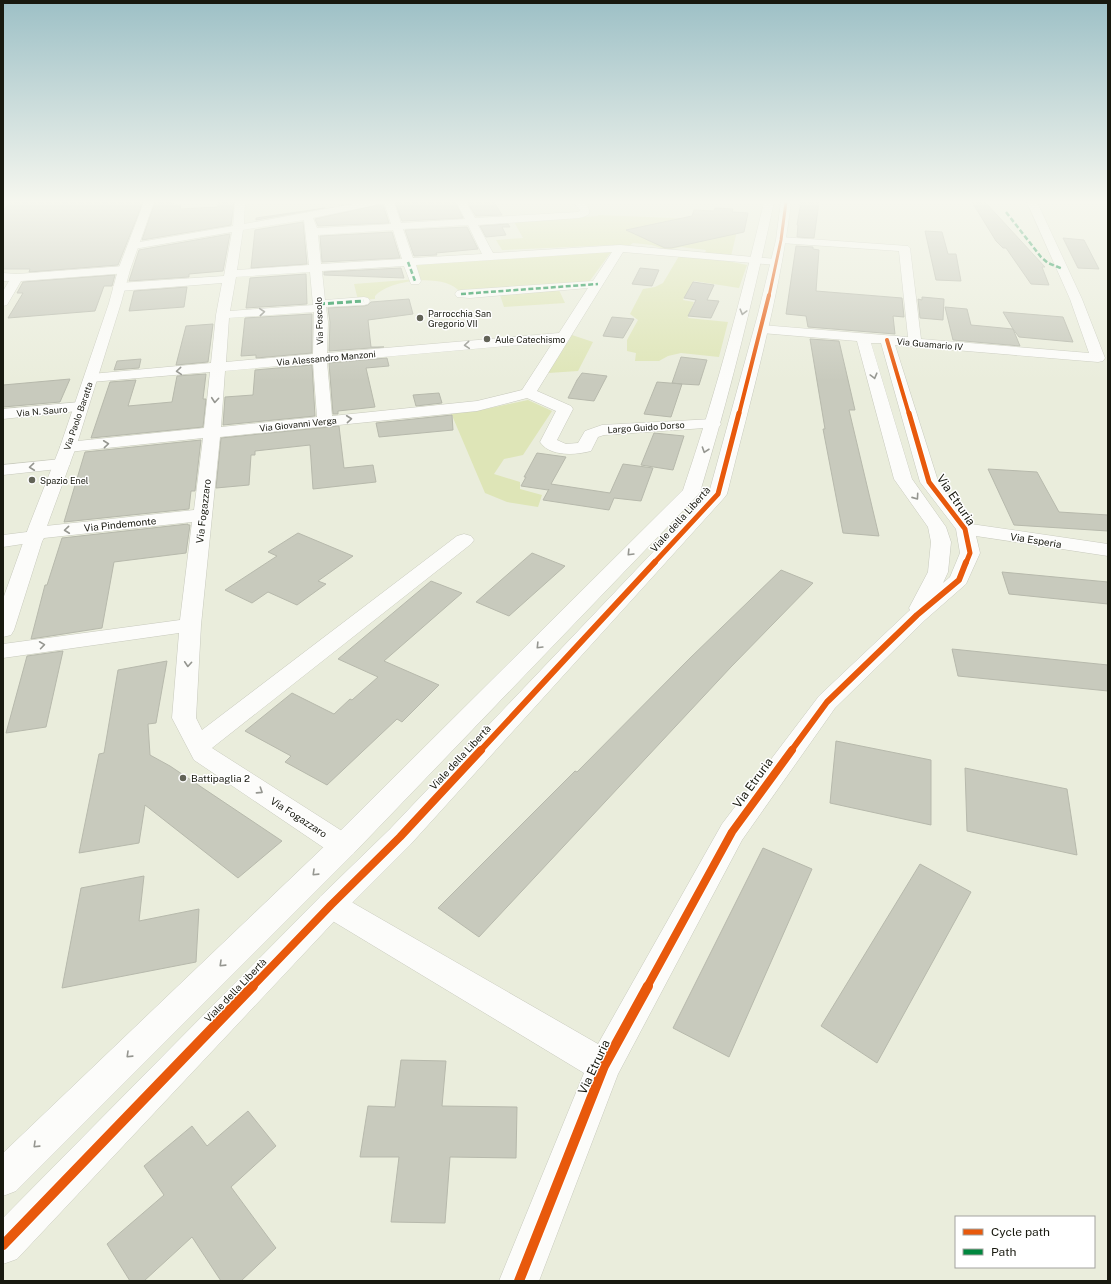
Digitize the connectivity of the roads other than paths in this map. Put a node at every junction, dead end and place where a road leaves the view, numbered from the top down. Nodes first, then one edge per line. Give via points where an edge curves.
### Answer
1 (127, 262) edge
2 (231, 262) edge
3 (314, 262) edge
4 (408, 262) joint
5 (611, 262) edge
6 (768, 262) edge
7 (770, 262) edge
8 (906, 262) edge
9 (1059, 262) edge
10 (315, 268) junction
11 (124, 270) junction
12 (3, 277) edge
13 (228, 277) junction
14 (17, 278) junction
15 (415, 281) dead end
16 (598, 284) junction
17 (119, 287) junction
18 (461, 294) dead end
19 (364, 301) dead end
20 (3, 302) edge
21 (320, 306) junction
22 (224, 315) junction
23 (761, 330) junction
24 (562, 337) junction
25 (864, 338) junction
26 (887, 340) junction
27 (915, 343) junction
28 (320, 355) junction
29 (219, 364) junction
30 (91, 378) junction
31 (528, 393) junction
32 (80, 407) junction
33 (3, 414) edge
34 (324, 422) junction
35 (714, 424) junction
36 (212, 433) junction
37 (68, 447) junction
38 (61, 464) junction
39 (3, 470) edge
40 (203, 515) junction
41 (965, 529) junction
42 (36, 535) junction
43 (464, 540) dead end
44 (3, 541) edge
45 (1108, 550) edge
46 (917, 614) junction
47 (190, 625) junction
48 (3, 630) edge
49 (3, 651) edge
50 (198, 746) junction
51 (343, 846) junction
52 (331, 905) junction
53 (604, 1066) junction
54 (3, 1178) edge
55 (3, 1245) edge
56 (519, 1281) edge

1 - 11 street, Via Paolo Baratta
2 - 13 street, Via Fogazzaro
3 - 10 street, Via Foscolo
4 - 10 street
4 - 15 street
5 - 16 street
6 -> 35 street, Viale della Libertà
7 - 23 street, Viale della Libertà
8 - 27 street
9 - 27 street, Via Guamario IV via 1098,358
10 - 13 street
10 - 21 street, Via Foscolo
11 - 14 street
11 - 17 street, Via Paolo Baratta
12 - 14 street
13 - 17 street
13 - 22 street, Via Fogazzaro
14 - 20 street
16 - 18 street
16 - 24 street
17 - 30 street, Via Paolo Baratta
19 - 21 street
22 -> 21 street
21 - 28 street, Via Foscolo
22 - 29 street, Via Fogazzaro
23 - 25 street, Via Guamario IV
23 - 52 street, Viale della Libertà via 718,494 400,837
24 -> 28 street, Via Alessandro Manzoni
24 - 31 street
25 - 26 street, Via Guamario IV
25 -> 46 street, Via Etruria via 903,479 936,527 941,542 938,572
26 - 27 street, Via Guamario IV
26 - 41 street, Via Etruria via 929,482
28 - 29 street, Via Alessandro Manzoni
28 - 34 street, Via Foscolo
29 -> 30 street, Via Alessandro Manzoni
29 -> 36 street, Via Fogazzaro
30 - 32 street, Via Paolo Baratta
34 -> 31 street, Via Giovanni Verga via 477,406
31 - 35 street, Largo Guido Dorso via 565,409 548,442 556,448 585,447 591,434 602,430
32 - 33 street, Via N. Sauro
32 - 37 street, Via Paolo Baratta
34 - 36 street, Via Giovanni Verga
35 -> 51 street, Viale della Libertà via 691,492
37 -> 36 street, Via Giovanni Verga
36 - 40 street, Via Fogazzaro
37 - 38 street, Via Paolo Baratta
38 -> 39 street
38 - 42 street, Via Paolo Baratta
40 -> 42 street, Via Pindemonte
40 - 47 street, Via Fogazzaro
41 - 45 street, Via Esperia
41 - 46 street, Via Etruria via 970,553 959,580
42 - 44 street, Via Pindemonte
42 - 48 street, Via Paolo Baratta
43 - 50 street
46 - 53 street, Via Etruria via 827,702 732,832
49 -> 47 street
47 -> 50 street, Via Fogazzaro via 184,718
50 -> 51 street, Via Fogazzaro via 203,754
51 -> 54 street, Viale della Libertà
52 - 53 street
52 - 55 street, Viale della Libertà
53 - 56 street, Via Etruria

